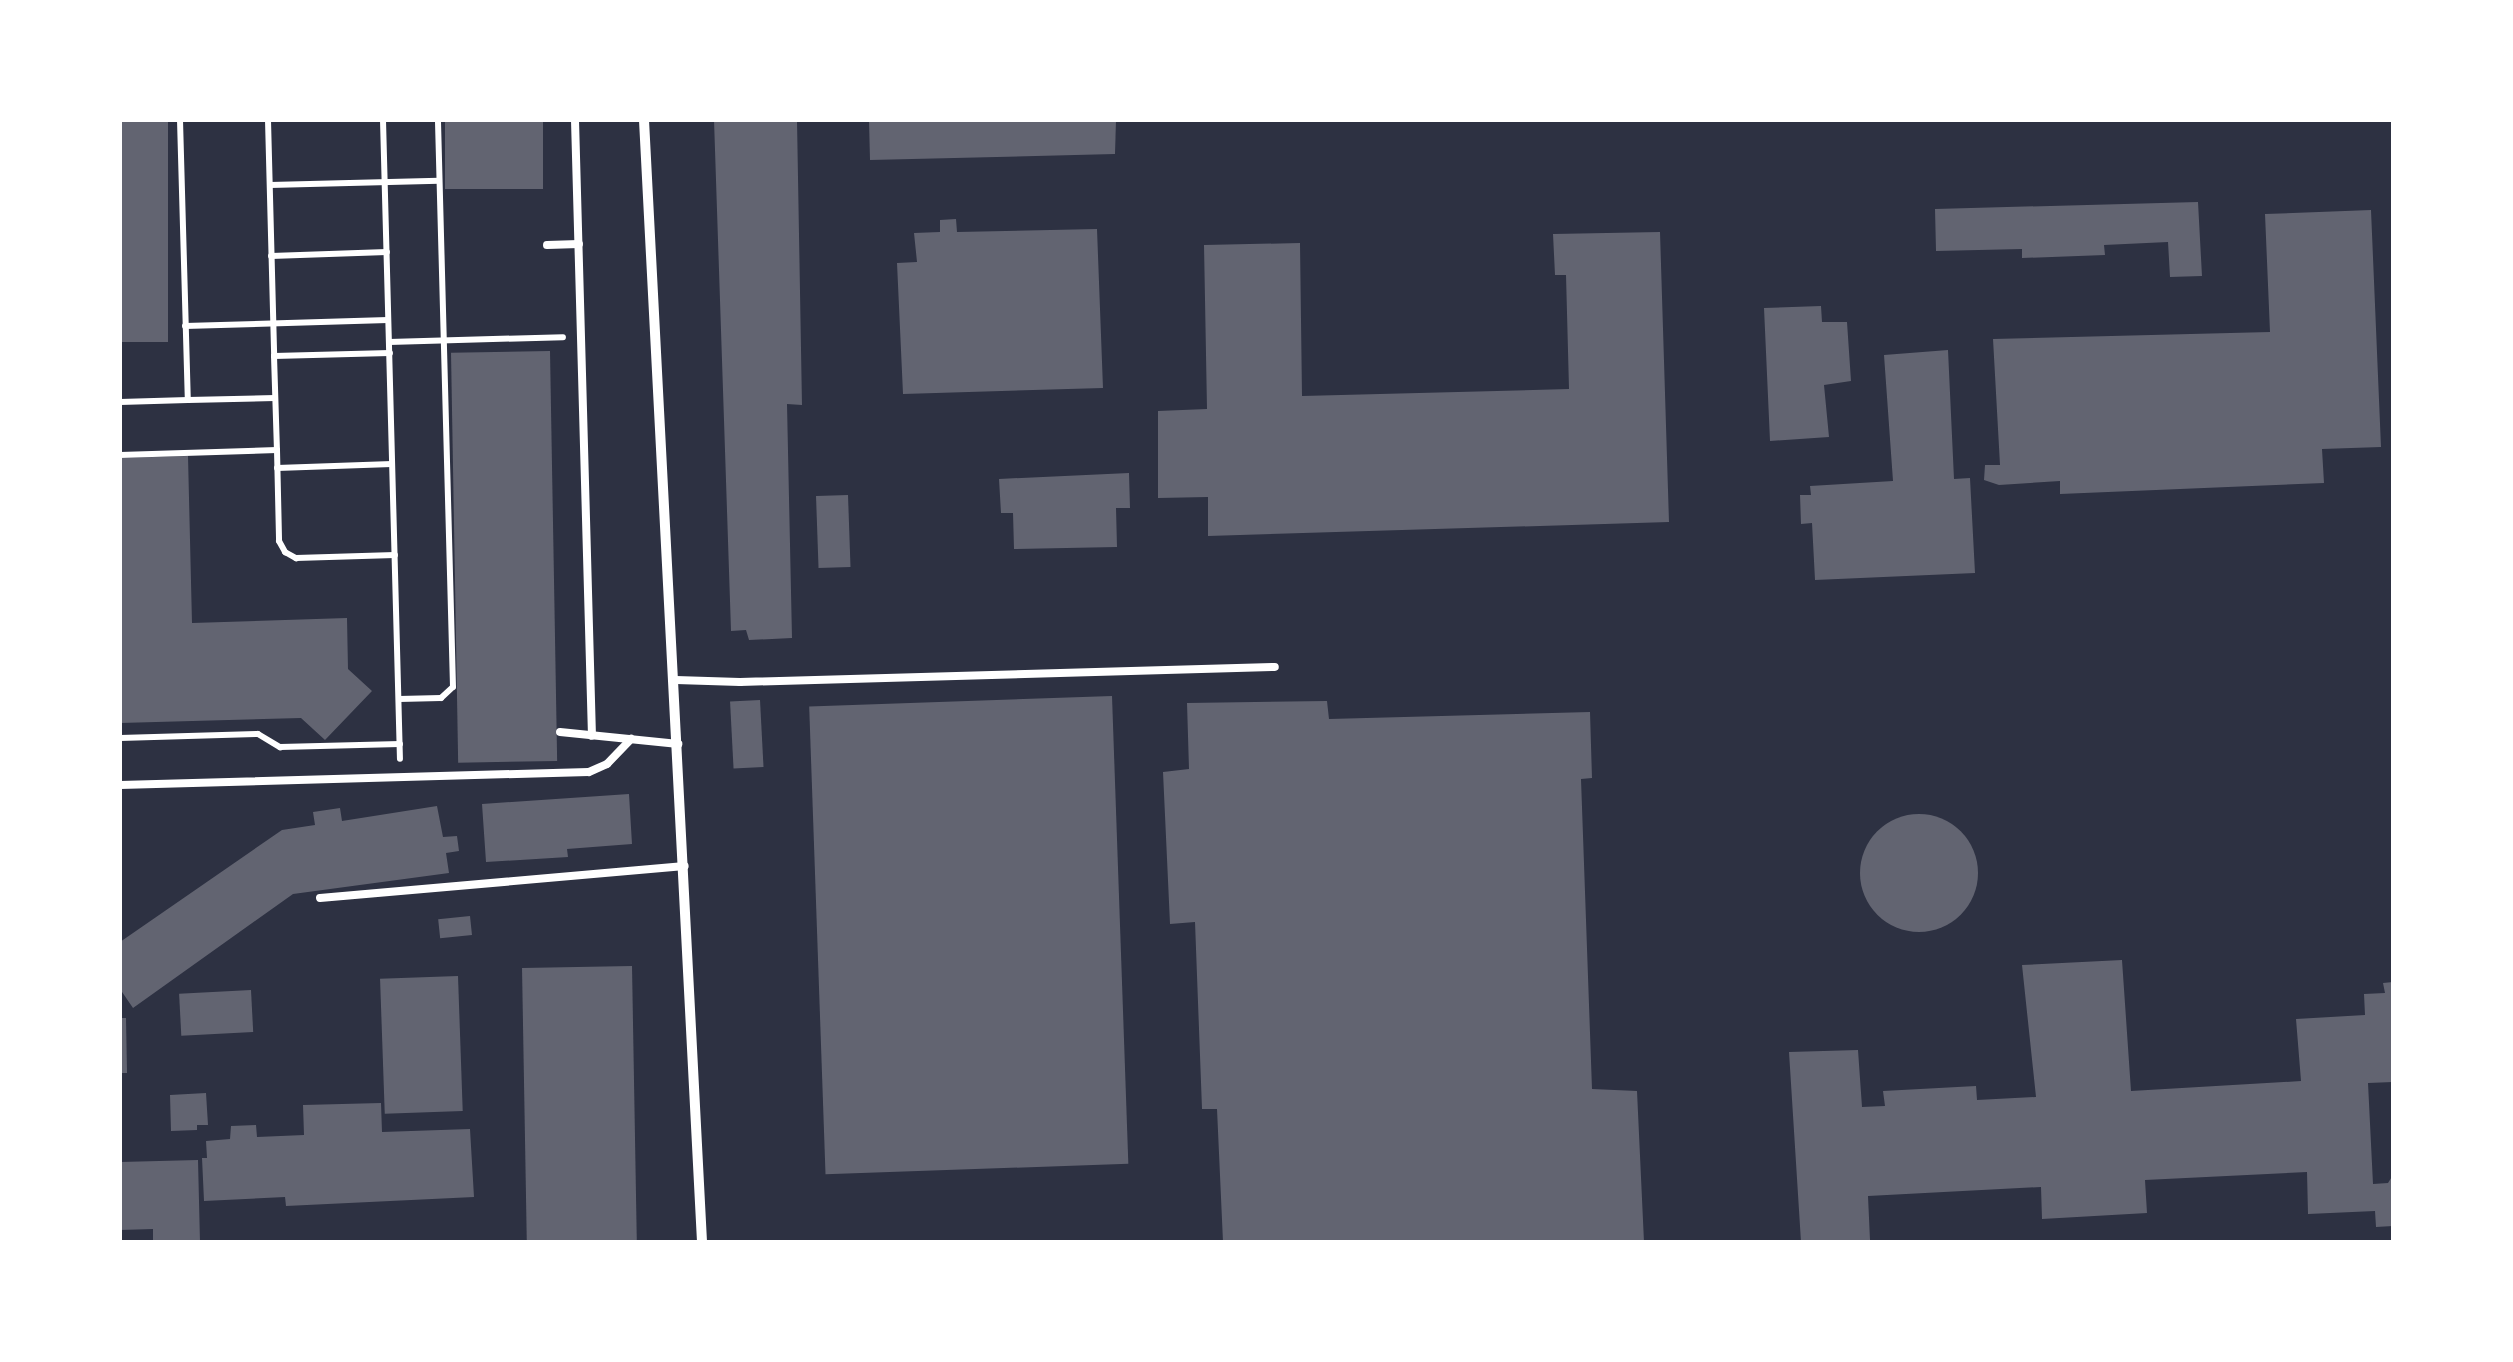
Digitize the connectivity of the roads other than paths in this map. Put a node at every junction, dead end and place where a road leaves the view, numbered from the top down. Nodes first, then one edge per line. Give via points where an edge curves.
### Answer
1 (575, 120) edge
2 (644, 120) edge
3 (546, 244) dead end
4 (579, 244) junction
5 (1275, 667) dead end
6 (676, 680) junction
7 (560, 732) dead end
8 (592, 736) junction
9 (631, 739) junction
10 (678, 744) junction
11 (120, 785) edge
12 (685, 866) junction
13 (320, 898) dead end
14 (702, 1242) edge

1 - 4 lane
2 - 6 street
3 - 4 lane
4 - 8 lane
5 - 6 lane
6 - 10 street
7 - 8 lane
8 - 9 lane
9 - 10 lane
9 - 11 lane via 608,764 589,772
10 - 12 street
12 - 13 lane
12 - 14 street

